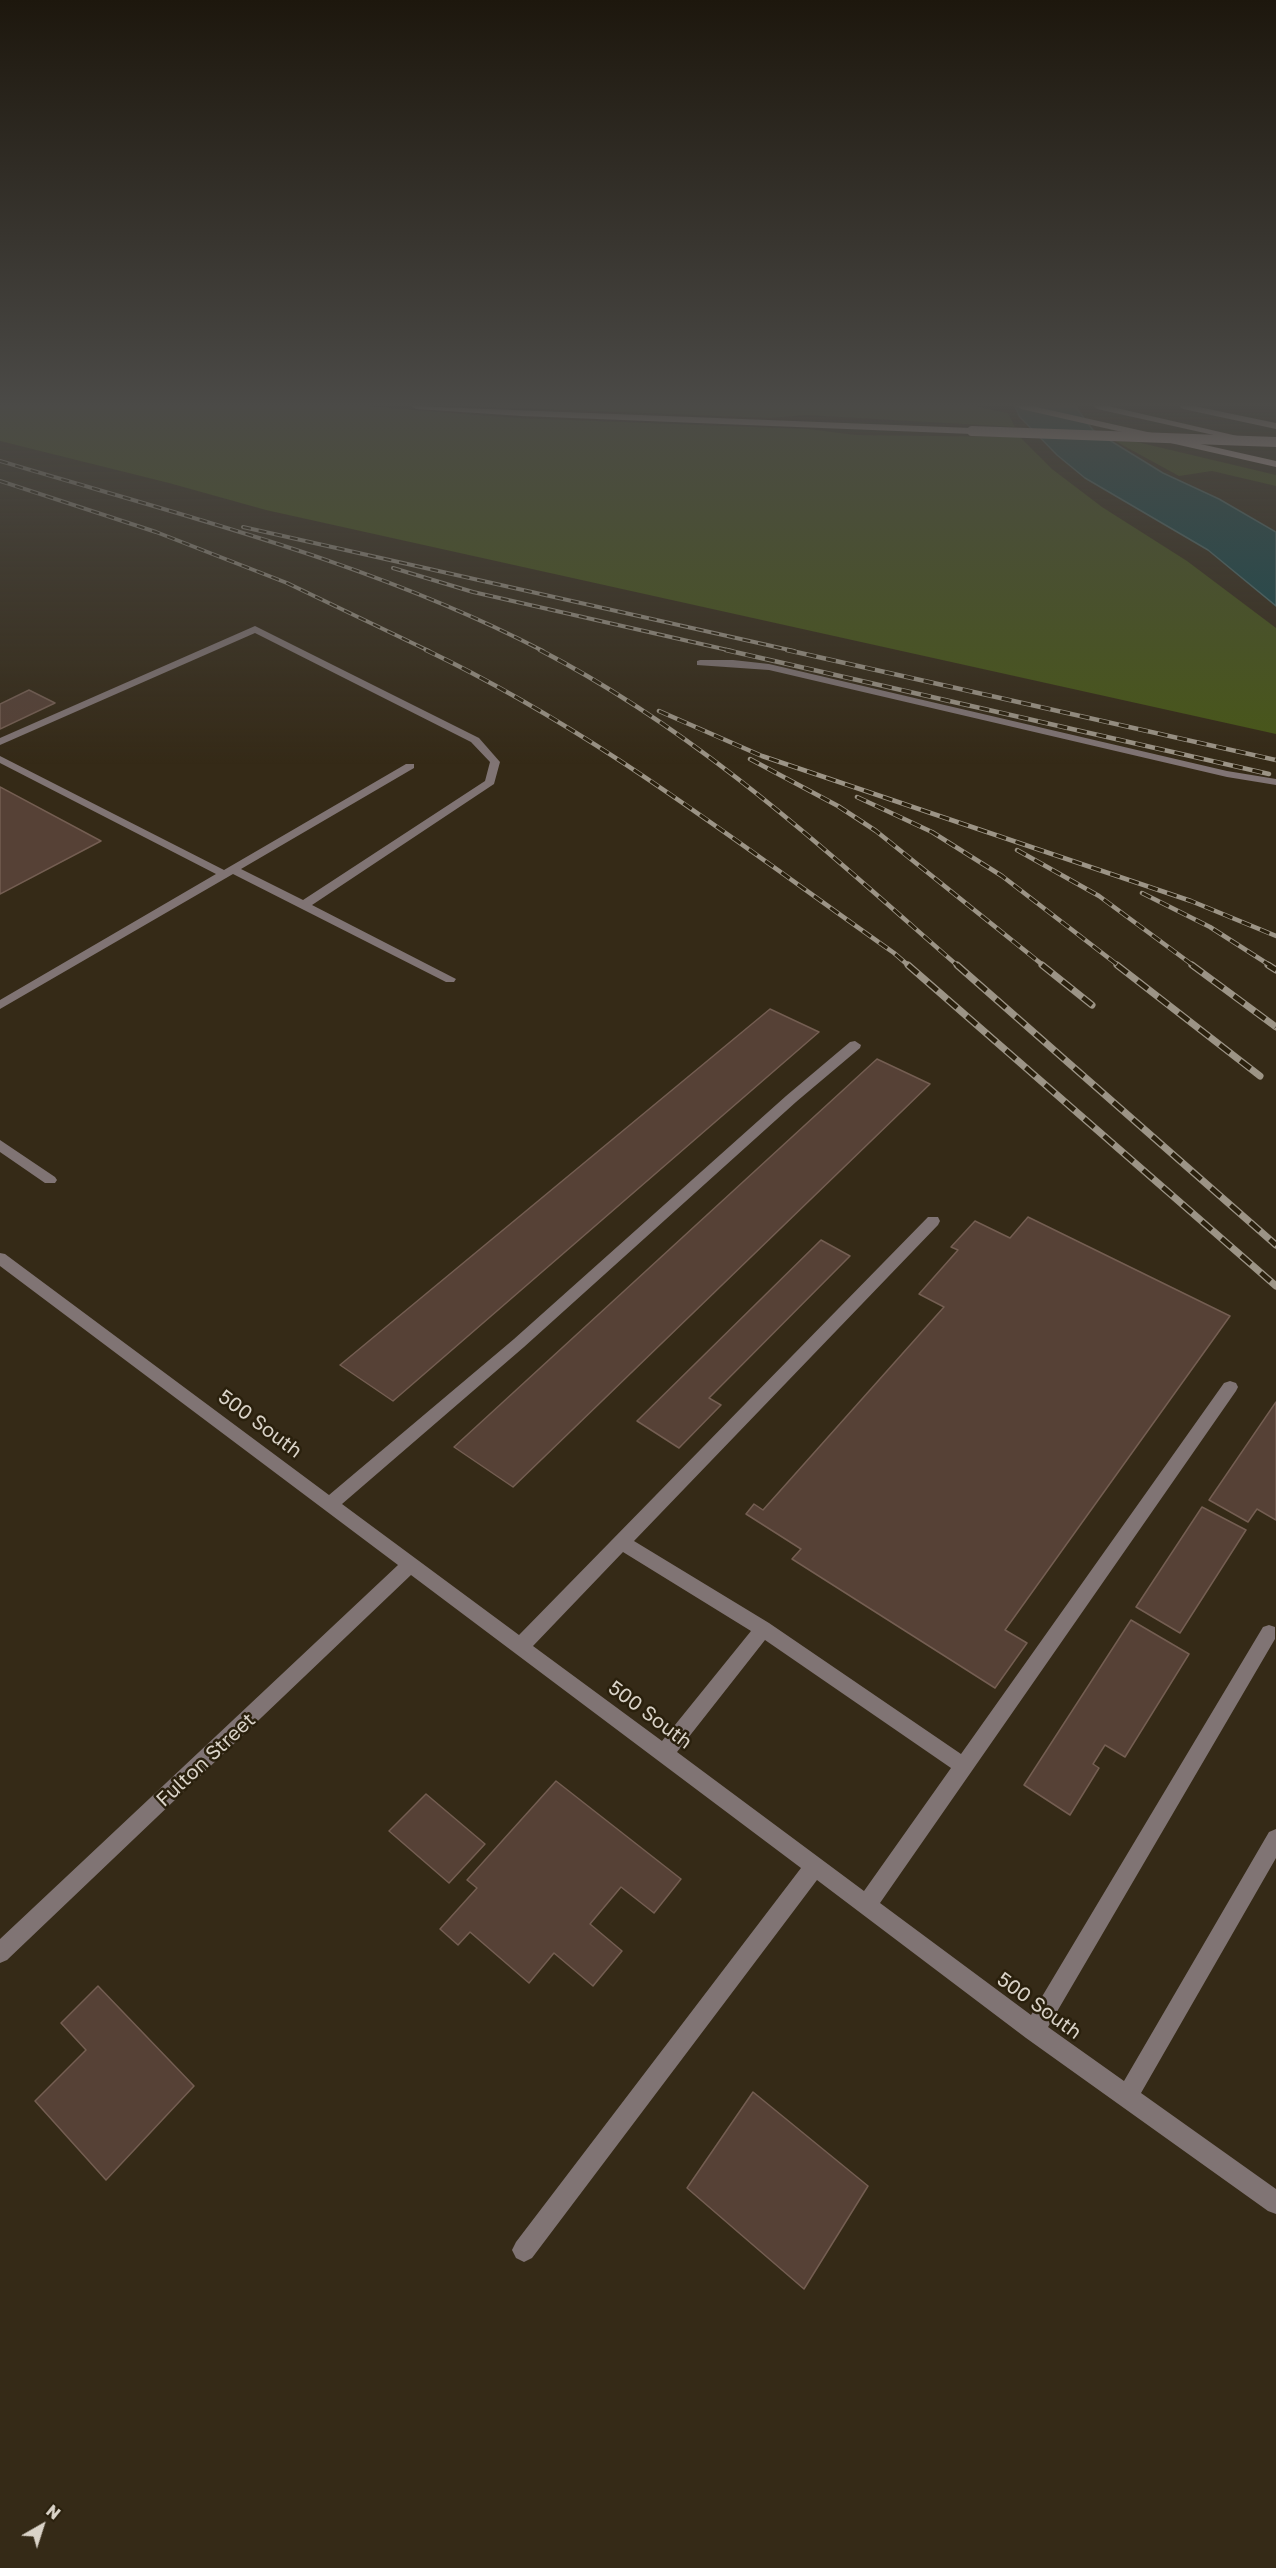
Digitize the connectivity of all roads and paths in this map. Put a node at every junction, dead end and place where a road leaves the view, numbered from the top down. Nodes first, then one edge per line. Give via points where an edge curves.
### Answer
1 (700, 663) dead end
2 (0, 742) edge
3 (0, 759) edge
4 (410, 766) dead end
5 (1276, 783) edge
6 (228, 872) junction
7 (303, 905) junction
8 (450, 979) dead end
9 (0, 1005) edge
10 (855, 1045) dead end
11 (0, 1145) edge
12 (50, 1180) dead end
13 (933, 1221) dead end
14 (0, 1258) edge
15 (1230, 1387) dead end
16 (330, 1504) junction
17 (622, 1542) junction
18 (411, 1564) junction
19 (763, 1629) junction
20 (1269, 1633) dead end
21 (521, 1646) junction
22 (664, 1754) junction
23 (963, 1766) junction
24 (1276, 1839) edge
25 (814, 1867) junction
26 (866, 1905) junction
27 (0, 1953) edge
28 (1034, 2030) junction
29 (1127, 2097) junction
30 (1276, 2203) edge
31 (524, 2250) dead end

1 - 5 street via 769,667
2 - 7 street via 255,628 475,740 495,762 490,782
3 - 6 street
4 - 6 street
6 - 7 street
6 - 9 street
7 - 8 street
10 - 16 street via 519,1343
11 - 12 street
13 - 17 street
14 - 16 street, 500 South
15 - 23 street
16 - 18 street, 500 South
17 - 19 street
17 - 21 street
18 - 21 street, 500 South
18 - 27 street, Fulton Street
19 - 22 street
19 - 23 street
20 - 28 street
21 - 22 street, 500 South
22 - 25 street, 500 South
23 - 26 street
24 - 29 street
25 - 26 street, 500 South
25 - 31 street
26 - 28 street, 500 South
28 - 29 street, 500 South
29 - 30 street, 500 South

